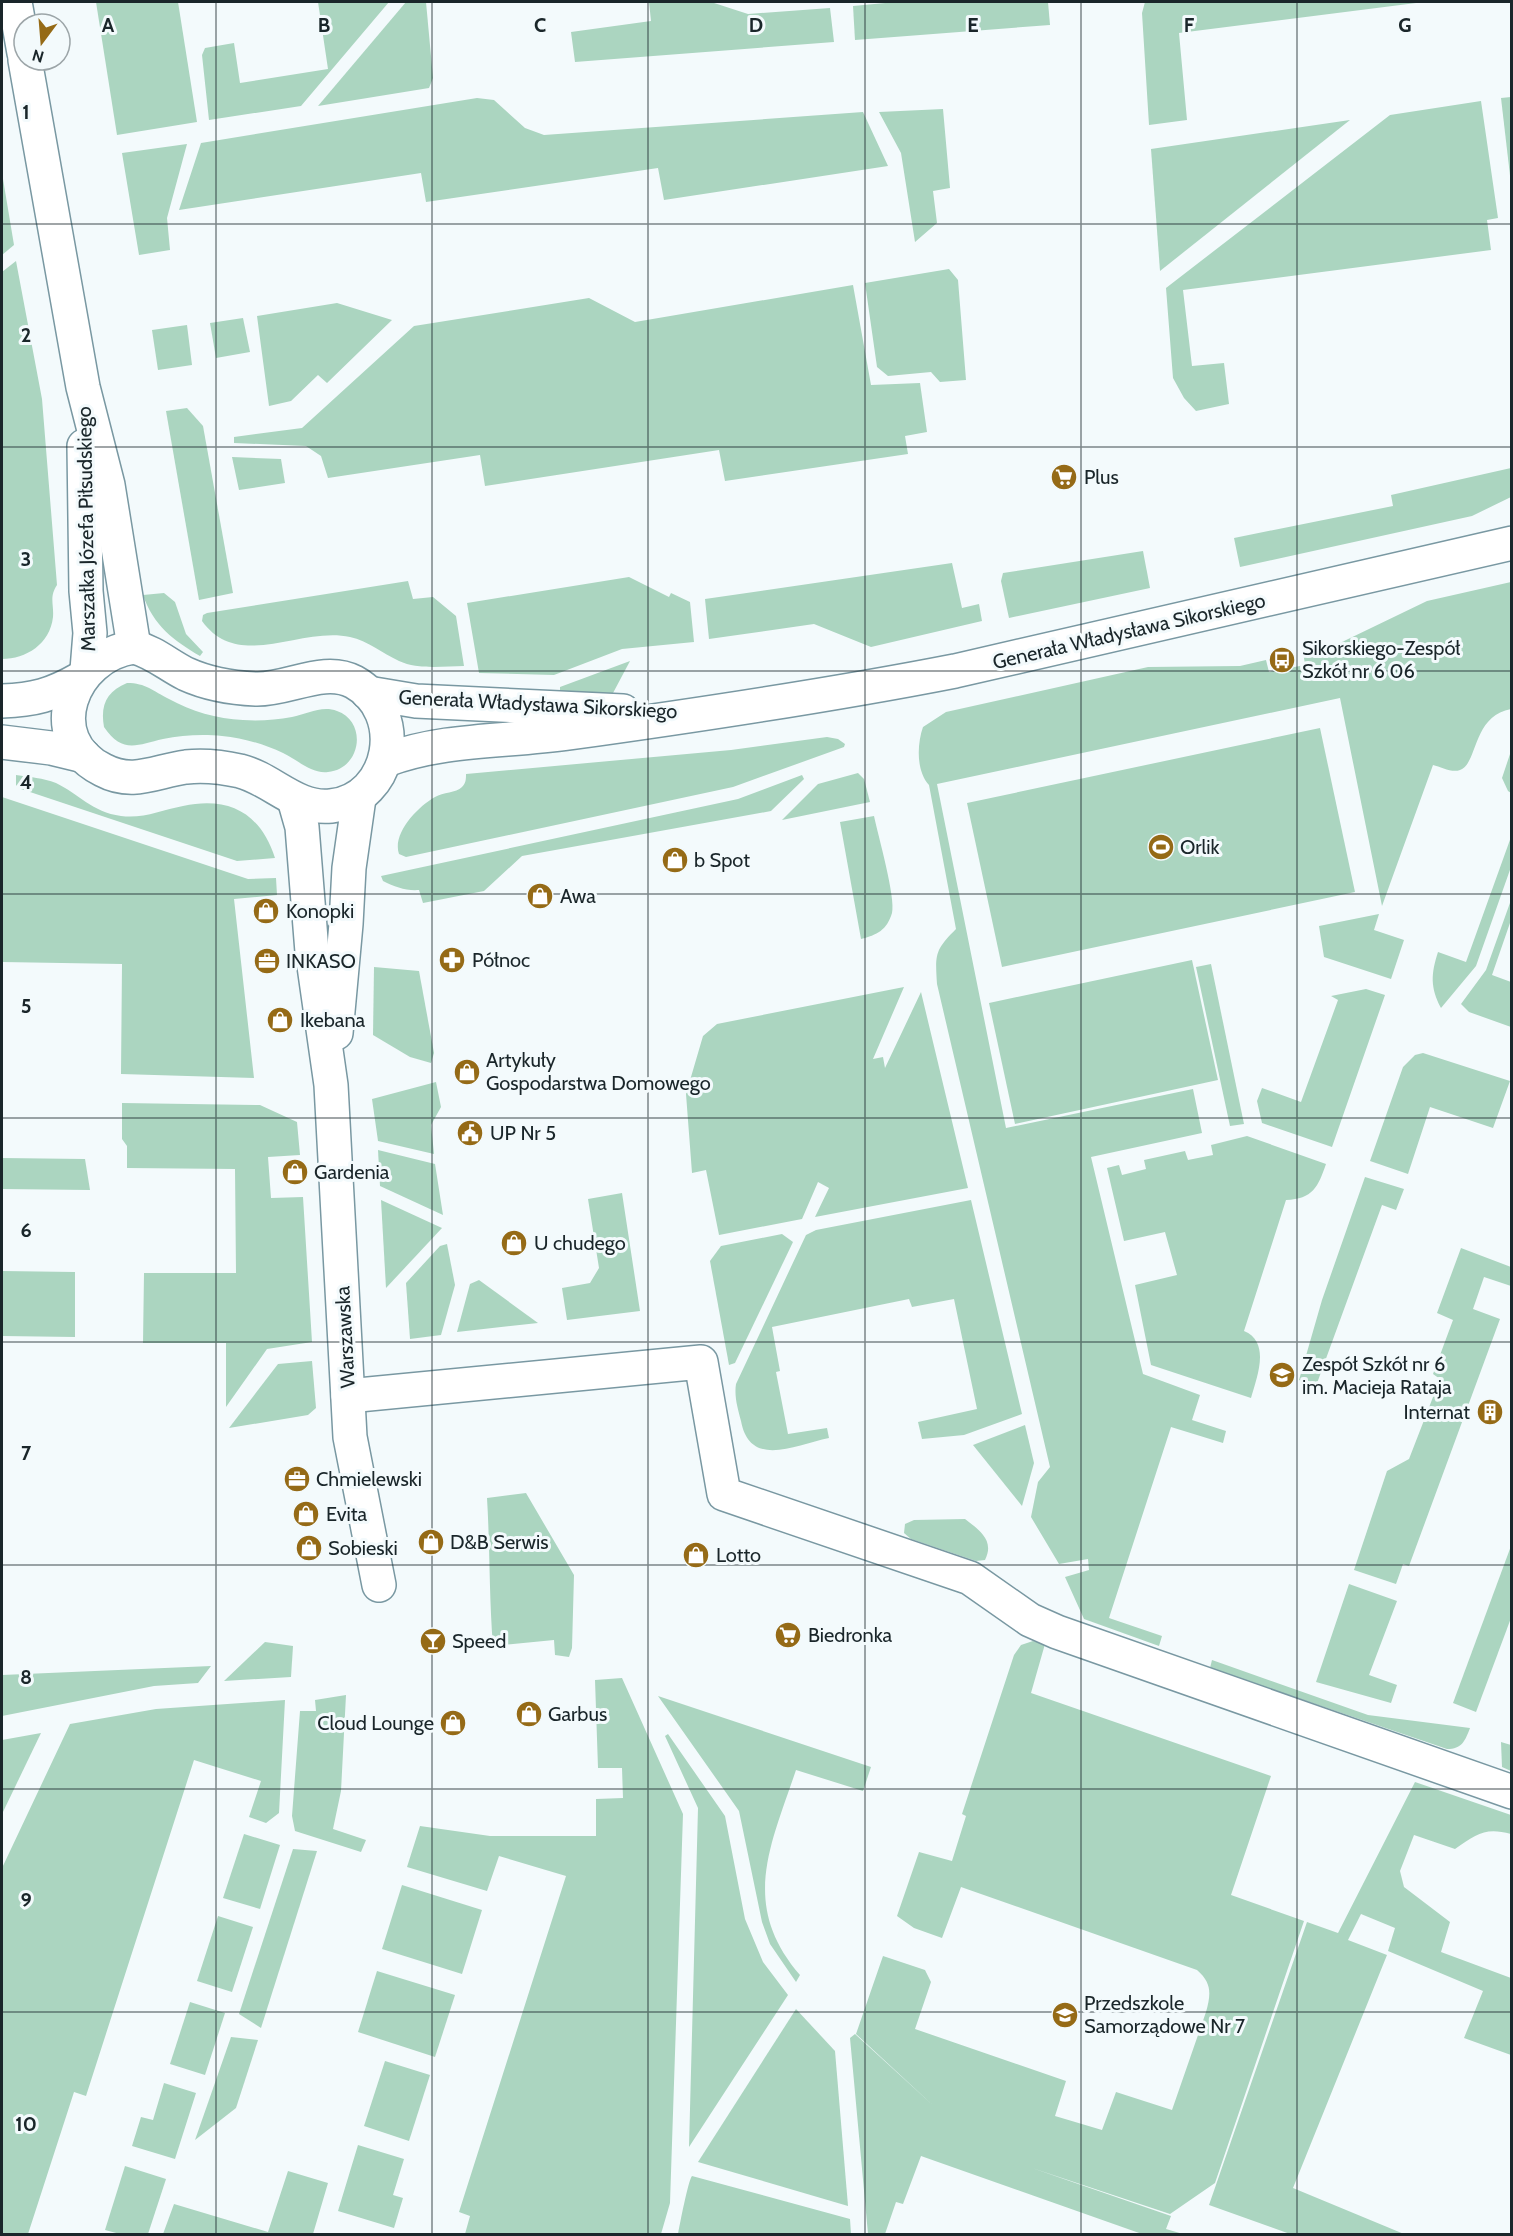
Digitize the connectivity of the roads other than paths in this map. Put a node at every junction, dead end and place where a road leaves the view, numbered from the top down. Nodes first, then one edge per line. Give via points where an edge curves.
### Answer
1 (27, 72) edge
2 (83, 387) junction
3 (1512, 543) edge
4 (134, 647) junction
5 (83, 674) junction
6 (368, 693) junction
7 (2, 701) edge
8 (745, 708) junction
9 (2, 742) edge
10 (84, 756) junction
11 (386, 760) junction
12 (359, 798) junction
13 (294, 799) junction
14 (331, 1085) junction
15 (348, 1396) junction
16 (379, 1585) dead end
17 (1512, 1792) edge

1 - 2 street, Marszałka Józefa Piłsudskiego
2 - 4 street, Marszałka Józefa Piłsudskiego via 108,485
2 - 5 street, Marszałka Józefa Piłsudskiego via 90,633
3 - 8 street, Generała Władysława Sikorskiego via 955,671
4 - 5 street via 99,659
4 - 6 street via 213,684 260,689 327,676 353,682
5 - 7 street via 53,694
5 - 10 street, Marszałka Józefa Piłsudskiego via 70,700 70,728
6 - 8 street, Generała Władysława Sikorskiego via 416,701 641,712
6 - 11 street via 381,709 389,732
8 - 11 street, Generała Władysława Sikorskiego via 566,734 435,745
9 - 10 street
10 - 13 street via 102,770 126,779 185,767 218,766 246,772
11 - 12 street via 376,780
12 - 13 street via 329,806
12 - 14 street, Warszawska via 349,868
13 - 14 street, Warszawska via 302,827 312,952
14 - 15 street, Warszawska
15 - 16 street, Warszawska via 350,1437
15 - 17 street via 701,1362 724,1494 970,1578 1029,1620 1057,1632

